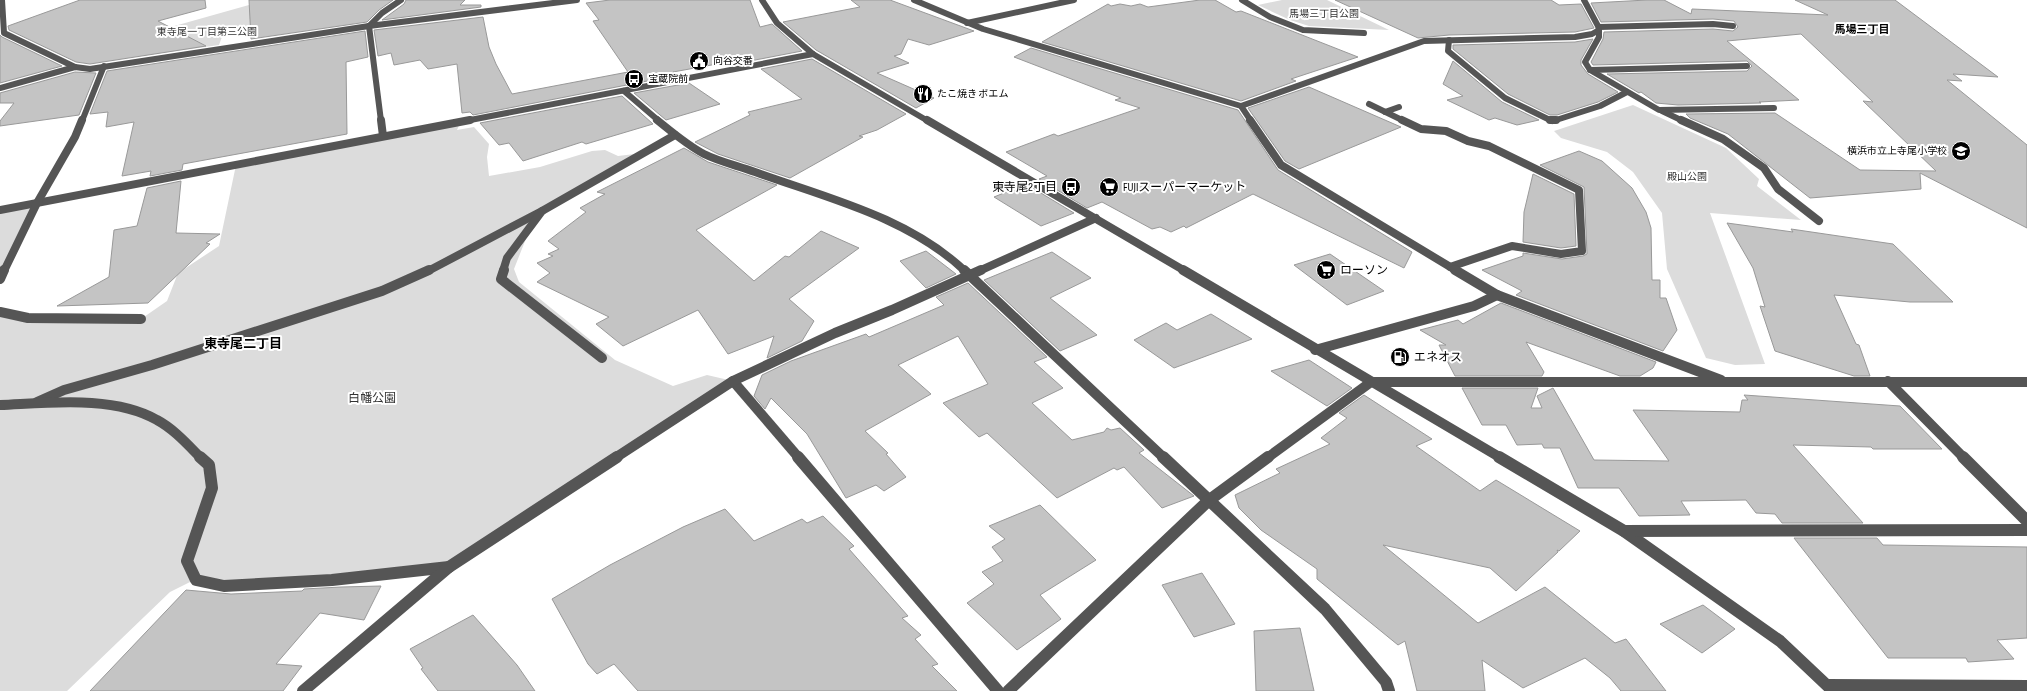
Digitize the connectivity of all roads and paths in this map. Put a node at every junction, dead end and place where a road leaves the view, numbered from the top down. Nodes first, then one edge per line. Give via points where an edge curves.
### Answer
1 (401, 0) edge
2 (577, 0) edge
3 (771, 0) edge
4 (914, 0) edge
5 (1074, 0) edge
6 (1242, 0) edge
7 (1584, 0) edge
8 (3, 1) edge
9 (762, 1) edge
10 (967, 23) junction
11 (368, 26) junction
12 (1733, 26) dead end
13 (1599, 28) junction
14 (1364, 33) dead end
15 (1449, 40) junction
16 (813, 54) junction
17 (104, 66) junction
18 (1747, 66) dead end
19 (75, 68) junction
20 (1590, 70) junction
21 (0, 88) edge
22 (624, 91) junction
23 (1627, 92) junction
24 (1369, 104) dead end
25 (1241, 106) junction
26 (1399, 107) dead end
27 (1774, 108) dead end
28 (1659, 110) junction
29 (1385, 112) junction
30 (675, 135) junction
31 (383, 136) junction
32 (37, 203) junction
33 (0, 210) edge
34 (542, 211) junction
35 (1096, 218) junction
36 (1819, 221) dead end
37 (1450, 267) junction
38 (971, 275) junction
39 (0, 279) edge
40 (1497, 294) junction
41 (0, 312) edge
42 (141, 320) dead end
43 (1315, 350) junction
44 (602, 358) dead end
45 (732, 381) junction
46 (1888, 381) junction
47 (1371, 382) junction
48 (1726, 382) junction
49 (2027, 382) edge
50 (33, 404) junction
51 (0, 405) edge
52 (1208, 501) junction
53 (2027, 521) edge
54 (2027, 530) edge
55 (1624, 531) junction
56 (449, 567) junction
57 (2027, 686) edge
58 (1831, 688) edge
59 (303, 691) edge
60 (998, 691) edge
61 (1008, 691) edge
62 (1389, 691) edge

1 - 11 street
2 - 11 street
3 - 9 street
4 - 10 street
5 - 10 street
6 - 14 street via 1270,17 1303,30
7 - 13 street
8 - 19 street via 4,33
9 - 16 street via 768,13 787,33
10 - 25 street
11 - 17 street
11 - 31 street
12 - 13 street via 1713,24
13 - 15 street via 1592,34 1575,37
13 - 20 street via 1599,37 1585,62
15 - 23 street via 1448,51 1505,98 1552,121 1600,108
15 - 25 street via 1424,41 1389,52
16 - 22 street
16 - 35 street
17 - 19 street via 90,69
17 - 32 street via 75,137
18 - 20 street
19 - 21 street
20 - 23 street
22 - 30 street
22 - 31 street
23 - 28 street
24 - 29 street
25 - 37 street via 1280,165
26 - 29 street
27 - 28 street
28 - 36 street via 1723,140 1764,168 1778,189
29 - 37 street via 1422,129 1446,131 1468,141 1489,146 1579,190 1582,251 1561,254 1512,246
30 - 34 street
30 - 38 street via 704,154 873,214 921,237 950,256
31 - 32 street
32 - 33 street
32 - 39 street
34 - 44 street via 507,258 501,279
34 - 50 street via 412,279 382,291 159,363 64,390
35 - 38 street
35 - 43 street
37 - 40 street
38 - 45 street via 835,333
38 - 52 street
40 - 43 street via 1474,306
40 - 48 street
41 - 42 street via 28,318
43 - 47 street
45 - 56 street
45 - 60 street
46 - 48 street
46 - 49 street
46 - 53 street
47 - 48 street
47 - 52 street
47 - 55 street
50 - 51 street
50 - 56 street via 81,404 132,409 158,420 209,465 212,488 187,561 196,580 224,586 332,580
52 - 61 street
52 - 62 street via 1324,609 1386,682
54 - 55 street
55 - 58 street via 1780,641
56 - 59 street
57 - 58 street

